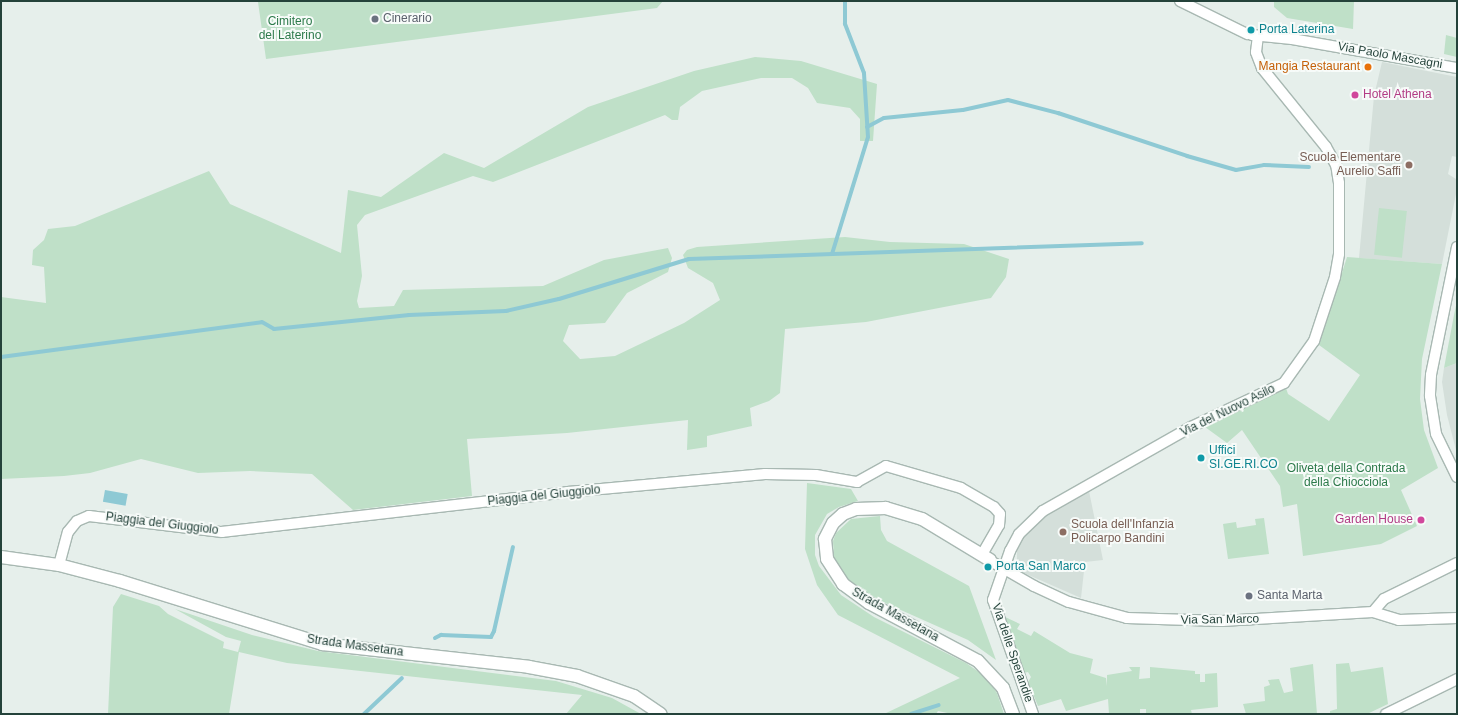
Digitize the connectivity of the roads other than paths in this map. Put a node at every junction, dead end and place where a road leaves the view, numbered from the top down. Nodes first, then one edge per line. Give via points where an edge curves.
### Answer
1 (1180, 1) edge
2 (1253, 35) junction
3 (1457, 68) edge
4 (1457, 247) edge
5 (1457, 477) edge
6 (1, 557) edge
7 (989, 559) junction
8 (1457, 563) edge
9 (59, 565) junction
10 (1004, 569) junction
11 (1373, 612) junction
12 (1457, 618) edge
13 (1457, 679) edge
14 (661, 714) edge
15 (1013, 714) edge
16 (1033, 714) edge
17 (1386, 714) edge

1 - 2 street
2 - 3 street, Via Paolo Mascagni via 1292,39
2 - 10 street, Via del Nuovo Asilo via 1262,68 1326,147 1338,174 1338,264 1314,341 1281,385 1191,427 1038,514 1014,541
4 - 5 street via 1430,392 1436,434
6 - 9 street, Strada Massetana
7 - 9 street, Piaggia del Giuggiolo via 999,525 1000,514 994,507 961,488 886,466 857,482 816,475 765,474 568,492 222,532 89,516 77,521 68,532
7 - 10 street, Via San Marco
7 - 15 street, Strada Massetana via 918,516 900,510 878,508 856,509 837,518 826,533 824,546 832,571 848,589 874,606 967,654 988,669 1003,688
8 - 11 street via 1384,600
9 - 14 street, Strada Massetana via 156,592 322,644 529,666 577,676 634,696
10 - 11 street, Via San Marco via 1069,602 1127,618 1222,621
10 - 16 street, Via delle Sperandie via 994,602
11 - 12 street, Via San Marco via 1399,620
13 - 17 street

